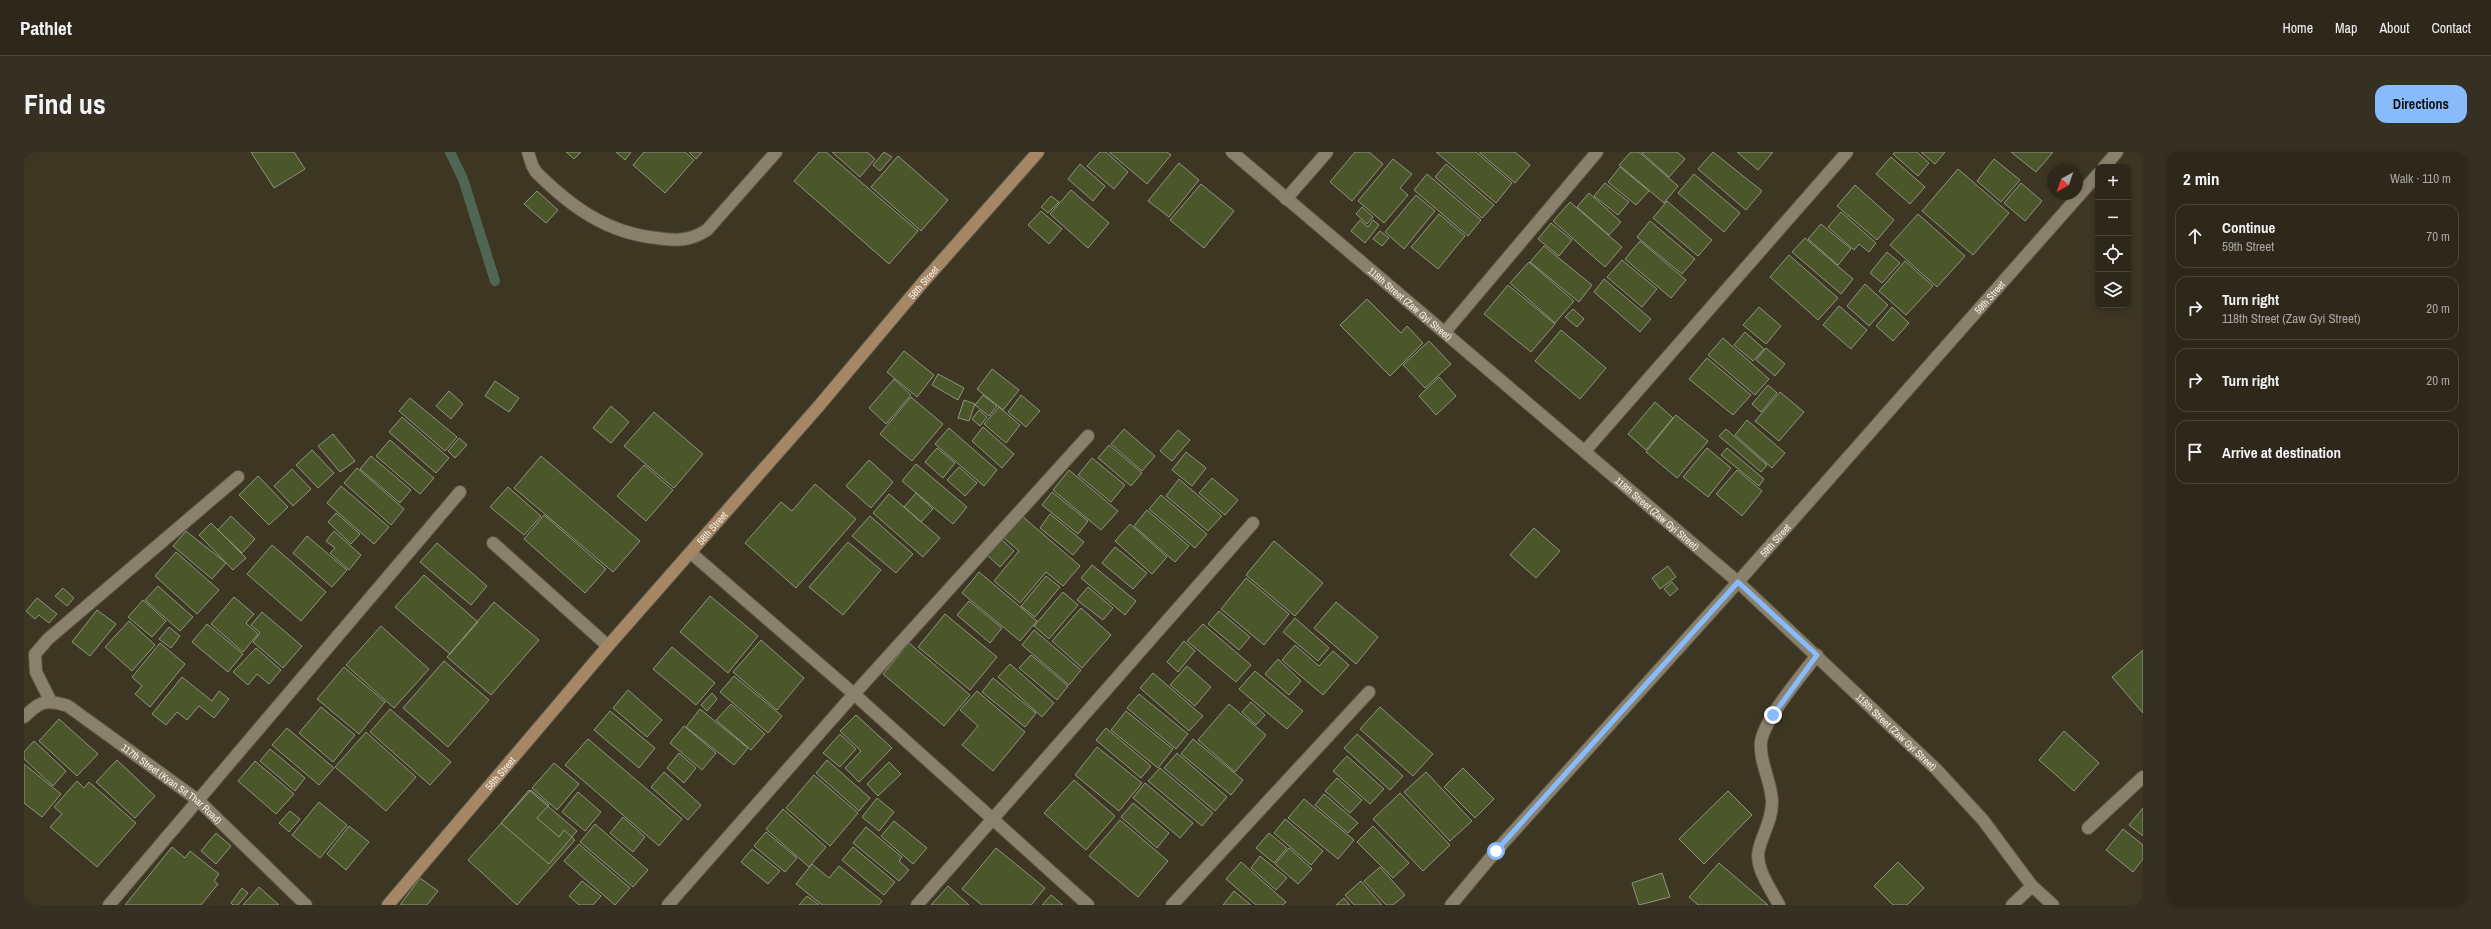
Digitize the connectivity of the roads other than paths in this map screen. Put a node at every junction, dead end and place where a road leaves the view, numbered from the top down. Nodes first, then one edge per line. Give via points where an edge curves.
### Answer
1 (528, 152) edge
2 (776, 152) edge
3 (1038, 152) edge
4 (1232, 152) edge
5 (1327, 152) edge
6 (1597, 152) edge
7 (1847, 152) edge
8 (2117, 152) edge
9 (2107, 164) edge
10 (2095, 177) edge
11 (1286, 199) junction
12 (1445, 332) junction
13 (1088, 436) dead end
14 (1585, 451) junction
15 (238, 477) dead end
16 (460, 492) dead end
17 (1253, 523) dead end
18 (494, 543) dead end
19 (691, 552) junction
20 (1738, 582) junction
21 (608, 646) junction
22 (1817, 655) junction
23 (1369, 692) dead end
24 (854, 694) junction
25 (50, 700) junction
26 (24, 717) edge
27 (2143, 777) edge
28 (199, 801) junction
29 (991, 819) junction
30 (2088, 828) dead end
31 (2032, 886) junction
32 (109, 905) edge
33 (306, 905) edge
34 (388, 905) edge
35 (668, 905) edge
36 (917, 905) edge
37 (1088, 905) edge
38 (1172, 905) edge
39 (1451, 905) edge
40 (1779, 905) edge
41 (2012, 905) edge
42 (2053, 905) edge

1 - 2 street via 536,172 572,205 594,219 619,231 681,241 696,237 707,230
3 - 19 main road, 58th Street
4 - 11 street, 118th Street (Zaw Gyi Street)
5 - 11 street
6 - 12 street
7 - 14 street
8 - 9 street
10 - 20 street, 59th Street
11 - 12 street, 118th Street (Zaw Gyi Street)
12 - 14 street, 118th Street (Zaw Gyi Street)
13 - 24 street
14 - 20 street, 118th Street (Zaw Gyi Street)
15 - 25 street via 48,639 35,654 36,672
16 - 28 street
17 - 29 street
18 - 21 street
19 - 21 main road, 58th Street
19 - 24 street
20 - 22 street, 118th Street (Zaw Gyi Street)
20 - 39 street, 59th Street via 1496,851
21 - 34 main road, 58th Street
22 - 31 street, 118th Street (Zaw Gyi Street) via 1936,769 1983,820
22 - 40 street via 1773,715 1761,742 1764,770 1772,801 1769,824 1758,850 1759,866
23 - 38 street
24 - 29 street
24 - 35 street
25 - 26 street via 35,705
25 - 28 street, 117th Street (Kyan Sit Thar Road) via 68,706
27 - 30 street
28 - 32 street
28 - 33 street, 117th Street (Kyan Sit Thar Road)
29 - 36 street
29 - 37 street
31 - 41 street
31 - 42 street, 118th Street (Zaw Gyi Street)

